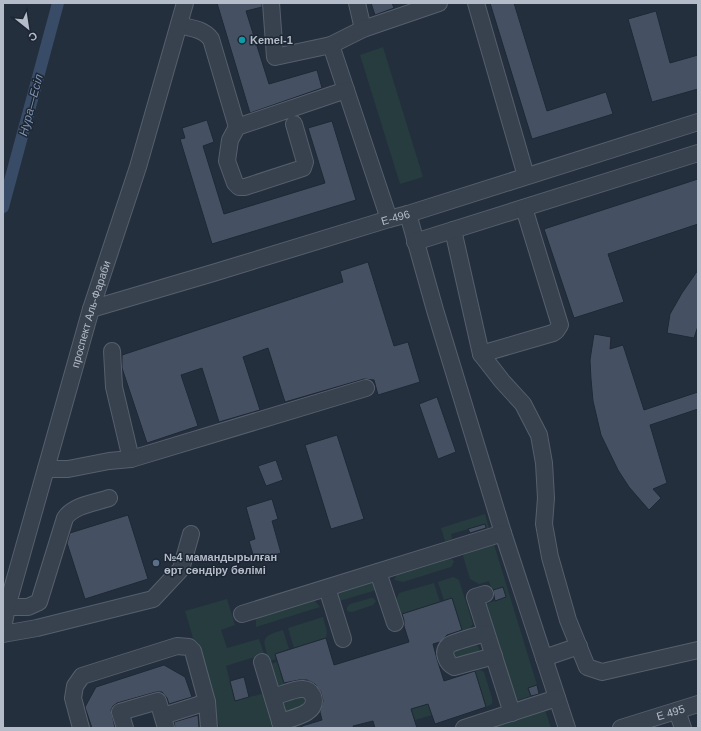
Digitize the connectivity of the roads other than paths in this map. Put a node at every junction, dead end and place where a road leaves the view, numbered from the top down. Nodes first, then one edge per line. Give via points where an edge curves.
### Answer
1 (186, 3) edge
2 (271, 3) edge
3 (357, 3) edge
4 (439, 3) edge
5 (476, 3) edge
6 (414, 7) edge
7 (179, 25) junction
8 (363, 29) junction
9 (331, 45) junction
10 (346, 90) junction
11 (698, 122) edge
12 (294, 124) dead end
13 (237, 127) junction
14 (698, 153) edge
15 (526, 176) junction
16 (524, 208) junction
17 (408, 214) junction
18 (389, 219) junction
19 (453, 230) junction
20 (415, 242) junction
21 (91, 309) junction
22 (112, 351) dead end
23 (481, 354) junction
24 (366, 388) dead end
25 (130, 458) junction
26 (46, 469) junction
27 (109, 498) dead end
28 (503, 533) junction
29 (192, 534) dead end
30 (378, 572) junction
31 (328, 588) junction
32 (485, 594) dead end
33 (7, 607) junction
34 (242, 614) dead end
35 (395, 623) dead end
36 (3, 628) edge
37 (486, 632) junction
38 (3, 634) edge
39 (343, 639) dead end
40 (579, 646) junction
41 (698, 650) edge
42 (494, 656) junction
43 (544, 658) junction
44 (262, 662) dead end
45 (273, 698) junction
46 (557, 698) junction
47 (206, 702) junction
48 (698, 704) edge
49 (677, 711) junction
50 (512, 713) junction
51 (164, 722) edge
52 (281, 725) edge
53 (81, 728) edge
54 (125, 728) edge
55 (209, 728) edge
56 (464, 728) edge
57 (567, 728) edge
58 (621, 728) edge
59 (683, 728) edge

1 - 7 street, проспект Аль-Фараби
2 - 9 street via 275,57
3 - 8 street
4 - 6 street
5 - 15 street
6 - 8 street
7 - 13 street via 204,32 211,39
7 - 21 street, проспект Аль-Фараби via 138,167
8 - 9 street
9 - 10 street
10 - 13 street
10 - 18 street
11 - 15 street, E-496
12 - 13 street via 305,162 304,168 245,187 238,187 235,184 227,161 230,140
14 - 16 street
15 - 17 street, E-496
16 - 19 street
16 - 23 street via 560,325 553,333
17 - 18 street, E-496
17 - 20 street
18 - 21 street, E-496
19 - 20 street
19 - 23 street
20 - 28 street
21 - 26 street, проспект Аль-Фараби
22 - 25 street via 114,387
23 - 40 street via 523,404 539,435 546,498 544,524 550,556 568,620
24 - 25 street
25 - 26 street via 68,469
26 - 33 street, проспект Аль-Фараби
27 - 33 street via 75,509 65,518 39,602 28,607
28 - 30 street
28 - 43 street
29 - 38 street via 181,569 153,599
30 - 31 street
30 - 35 street
31 - 34 street
31 - 39 street
32 - 37 street via 475,597
33 - 36 street, проспект Аль-Фараби
37 - 42 street
37 - 42 street via 449,645 446,658 454,667
40 - 41 street via 587,667 602,672
40 - 43 street
42 - 50 street
43 - 46 street
44 - 45 street
45 - 52 street
45 - 52 street via 302,688 311,692 314,699 312,707 306,713
46 - 50 street
46 - 57 street
47 - 51 street
47 - 53 street via 193,651 189,647 177,646 82,676 75,686 73,698
47 - 55 street
48 - 49 street, E 495
49 - 58 street, E 495
49 - 59 street
50 - 56 street
51 - 54 street via 158,701 120,712

